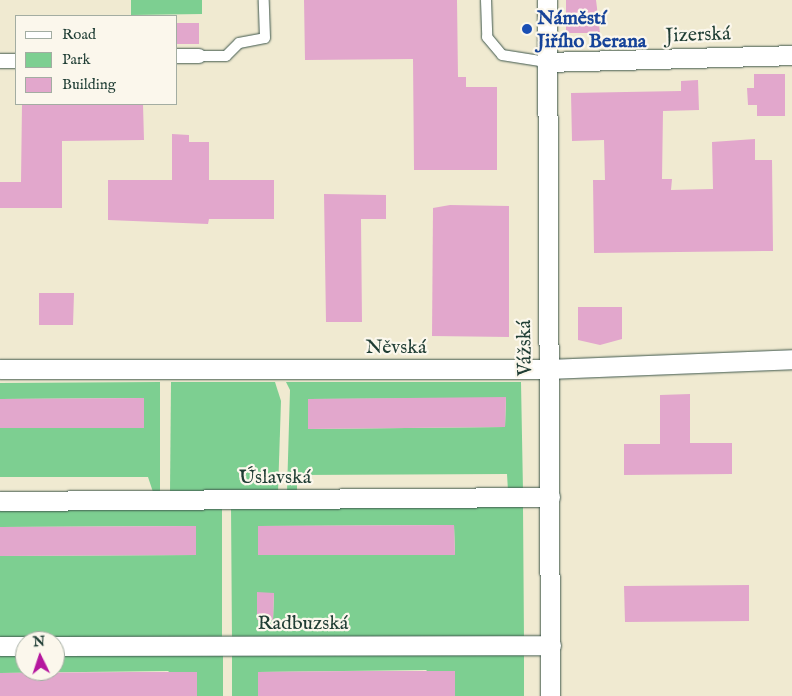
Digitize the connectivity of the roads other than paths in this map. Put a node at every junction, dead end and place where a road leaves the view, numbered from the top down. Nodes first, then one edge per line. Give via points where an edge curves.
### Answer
1 (264, 0) edge
2 (486, 0) edge
3 (547, 0) edge
4 (792, 55) edge
5 (178, 56) edge
6 (199, 56) joint
7 (0, 61) edge
8 (15, 61) edge
9 (546, 62) junction
10 (792, 360) edge
11 (0, 369) edge
12 (548, 369) junction
13 (550, 497) junction
14 (0, 501) edge
15 (551, 645) junction
16 (0, 646) edge
17 (15, 646) edge
18 (65, 646) edge
19 (550, 696) edge

1 - 6 lane via 265,38 239,43 226,56
2 - 9 lane via 487,37 502,55
3 - 9 street, Vážská
4 - 9 street, Jizerská
5 - 6 street
7 - 8 street
9 - 12 street, Vážská
10 - 12 street, Něvská
11 - 12 street, Něvská
12 - 13 street, Vážská
13 - 14 street, Úslavská
13 - 15 street, Vážská
15 - 18 street, Radbuzská
15 - 19 street, Vážská
16 - 17 street

